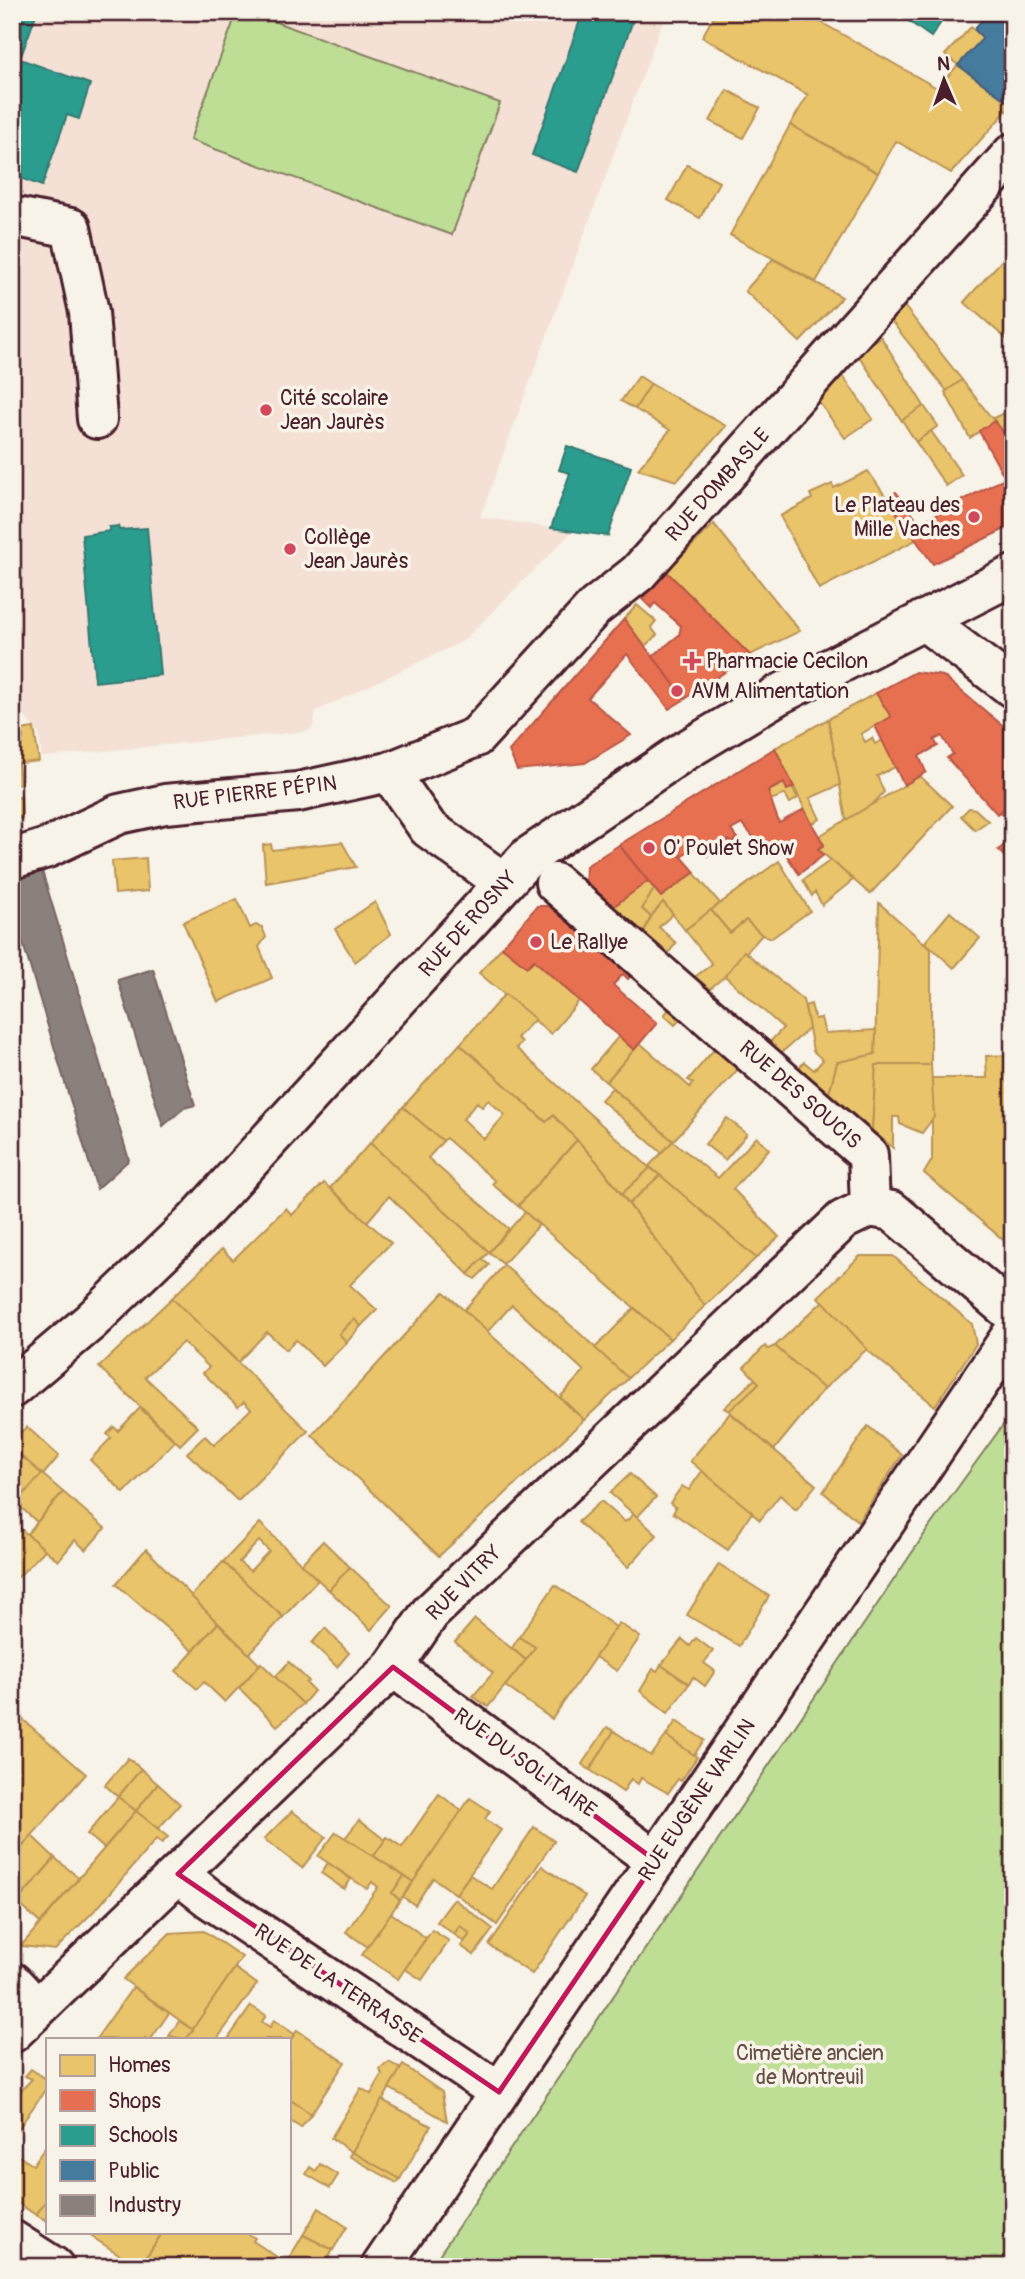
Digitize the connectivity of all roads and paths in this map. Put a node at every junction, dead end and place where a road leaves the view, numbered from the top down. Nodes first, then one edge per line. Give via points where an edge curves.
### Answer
1 (1013, 153) edge
2 (12, 216) edge
3 (97, 419) dead end
4 (1013, 575) edge
5 (923, 620) junction
6 (1013, 688) edge
7 (389, 772) junction
8 (12, 859) edge
9 (503, 882) junction
10 (555, 883) dead end
11 (870, 1207) junction
12 (1013, 1314) edge
13 (1013, 1333) edge
14 (12, 1388) edge
15 (393, 1667) junction
16 (656, 1861) junction
17 (178, 1874) junction
18 (20, 2008) edge
19 (499, 2091) junction
20 (12, 2240) edge
21 (54, 2267) edge
22 (381, 2267) edge

1 - 7 street, RUE DOMBASLE via 638,573 595,607 504,710 476,737
2 - 3 street via 71,228 89,312
4 - 5 street, RUE DE ROSNY
5 - 6 street
5 - 9 street, RUE DE ROSNY via 778,695 683,752 579,820
7 - 8 street, RUE PIERRE PÉPIN via 298,792 165,804 119,814
7 - 9 street via 428,828
9 - 14 street, RUE DE ROSNY via 437,960 194,1222 90,1322
10 - 11 street, RUE DES SOUCIS via 869,1155
11 - 12 street via 903,1217
11 - 15 street, RUE VITRY via 843,1220 430,1613
13 - 16 street, RUE EUGÈNE VARLIN
15 - 16 street, RUE DU SOLITAIRE
15 - 17 street, RUE VITRY
16 - 19 street, RUE EUGÈNE VARLIN
17 - 18 street, RUE VITRY
17 - 19 street, RUE DE LA TERRASSE
19 - 22 street, RUE EUGÈNE VARLIN
20 - 21 street

